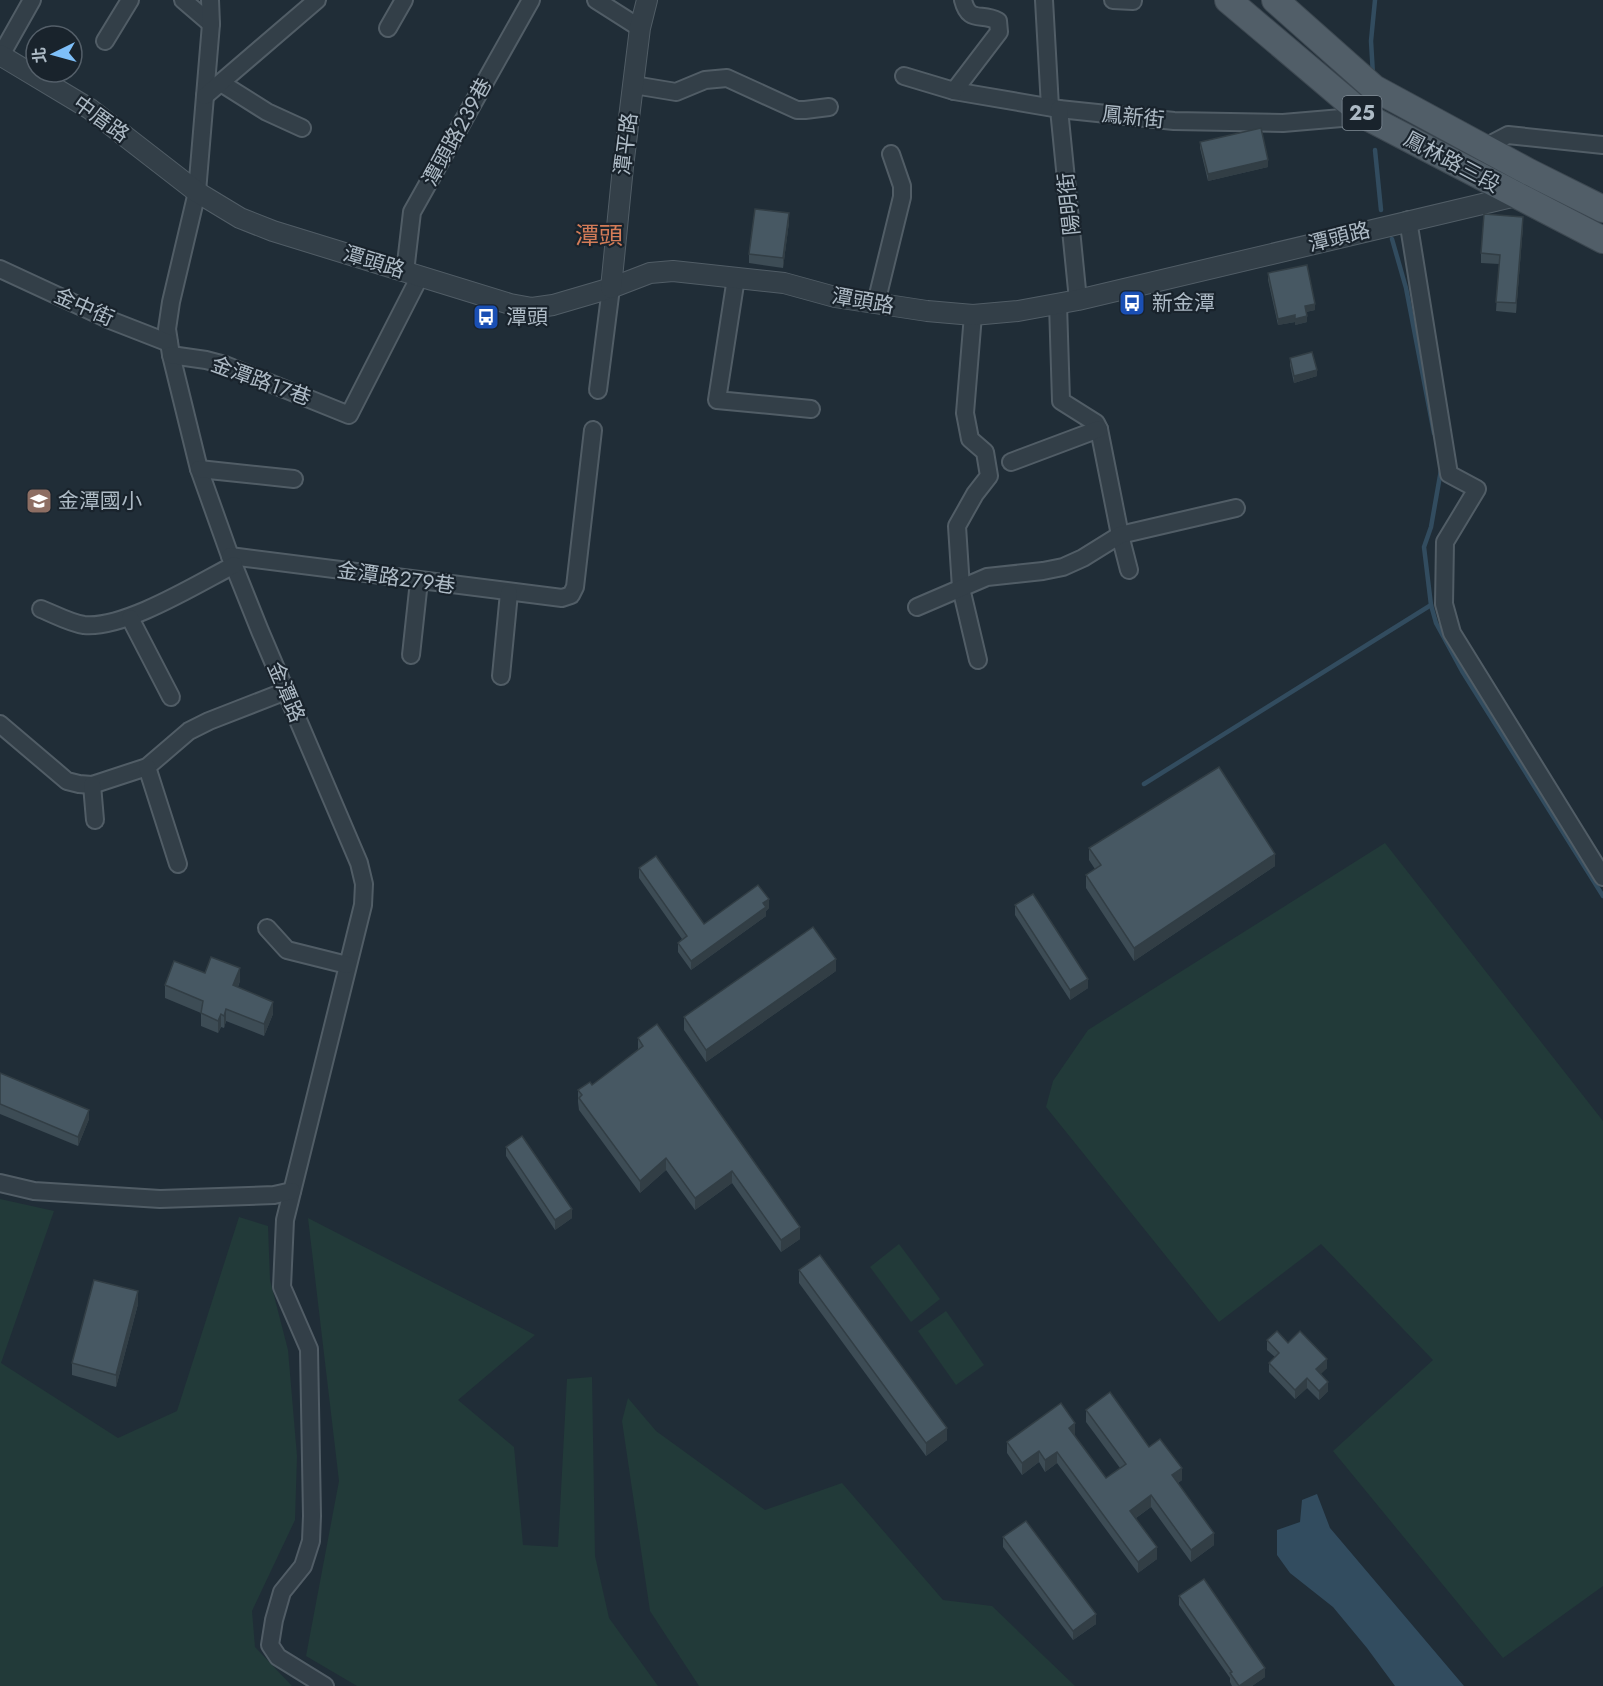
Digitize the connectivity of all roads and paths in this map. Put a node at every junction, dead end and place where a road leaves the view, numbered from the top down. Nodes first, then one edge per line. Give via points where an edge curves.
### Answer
1 (32, 0) edge
2 (130, 0) edge
3 (183, 0) edge
4 (210, 0) edge
5 (317, 0) edge
6 (404, 0) edge
7 (531, 0) edge
8 (596, 0) edge
9 (648, 0) edge
10 (963, 0) edge
11 (1044, 0) edge
12 (1113, 0) edge
13 (1228, 0) edge
14 (1275, 0) edge
15 (1133, 1) edge
16 (211, 24) junction
17 (388, 28) dead end
18 (640, 28) junction
19 (105, 42) dead end
20 (1, 55) edge
21 (904, 76) dead end
22 (221, 83) junction
23 (634, 85) junction
24 (954, 91) junction
25 (205, 96) junction
26 (829, 107) dead end
27 (1054, 108) junction
28 (1365, 116) junction
29 (302, 128) dead end
30 (1603, 145) edge
31 (1485, 147) junction
32 (891, 154) dead end
33 (1529, 172) junction
34 (197, 192) junction
35 (1516, 196) junction
36 (1603, 209) edge
37 (1408, 220) junction
38 (1603, 240) edge
39 (0, 269) edge
40 (413, 274) junction
41 (736, 278) junction
42 (611, 288) junction
43 (1078, 300) junction
44 (876, 303) junction
45 (1058, 304) junction
46 (973, 315) junction
47 (170, 349) junction
48 (598, 390) dead end
49 (811, 409) dead end
50 (1099, 429) junction
51 (593, 430) dead end
52 (1011, 462) dead end
53 (199, 469) junction
54 (294, 479) dead end
55 (1236, 508) dead end
56 (1120, 535) junction
57 (232, 560) junction
58 (1129, 570) dead end
59 (419, 581) junction
60 (961, 588) junction
61 (509, 593) junction
62 (917, 607) dead end
63 (41, 609) dead end
64 (130, 618) junction
65 (411, 655) dead end
66 (978, 660) dead end
67 (501, 676) dead end
68 (286, 691) junction
69 (171, 697) dead end
70 (0, 724) edge
71 (147, 767) junction
72 (92, 784) junction
73 (95, 820) dead end
74 (178, 864) dead end
75 (1603, 877) edge
76 (267, 928) dead end
77 (347, 965) junction
78 (0, 1183) edge
79 (292, 1191) junction
80 (325, 1686) edge

1 - 20 street
2 - 19 street
3 - 16 street
4 - 16 street, 金潭路
5 - 22 street
6 - 17 street
7 - 40 street, 潭頭路239巷 via 412,212
8 - 18 street
9 - 18 street, 潭平路
10 - 24 street via 971,16 991,18 1000,26
11 - 27 street, 陽明街
12 - 15 street
13 - 28 main road, 鳳林路三段 / 25
14 - 31 main road, 鳳林路三段 / 25 via 1374,87
16 - 25 street, 金潭路
18 - 23 street, 潭平路
20 - 34 street, 中厝路 via 90,109
21 - 24 street, 鳳新街
22 - 25 street
22 - 29 street via 267,112
23 - 26 street via 676,92 705,80 728,78 797,110
23 - 42 street, 潭平路
24 - 27 street, 鳳新街
25 - 34 street, 金潭路
27 - 28 street, 鳳新街 via 1174,122 1282,123
27 - 43 street, 陽明街
28 - 35 main road, 鳳林路三段 / 25
30 - 31 street via 1508,135
31 - 33 main road, 鳳林路三段 / 25
32 - 44 street via 903,197
33 - 35 street
33 - 36 main road, 鳳林路三段 / 25
34 - 40 street, 潭頭路 via 240,218 273,231
34 - 47 street, 金潭路 via 171,302 167,329
35 - 37 street, 潭頭路
35 - 38 main road, 鳳林路三段 / 25
37 - 43 street, 潭頭路
37 - 75 street via 1449,474 1477,489 1445,542 1446,614 1452,633
39 - 47 street, 金中街
40 - 42 street, 潭頭路 via 532,308
40 - 47 street, 金潭路17巷 via 349,415 225,365
41 - 42 street, 潭頭路 via 673,271 650,273
41 - 44 street, 潭頭路 via 784,283
41 - 49 street via 717,400
42 - 48 street
43 - 45 street, 潭頭路
44 - 46 street, 潭頭路
45 - 46 street, 潭頭路
45 - 50 street via 1061,400
46 - 60 street via 965,413 970,439 985,452 989,476 957,526
47 - 53 street, 金潭路
50 - 52 street
50 - 56 street
51 - 61 street, 金潭路279巷 via 571,595 562,598
53 - 54 street
53 - 57 street, 金潭路
55 - 56 street
56 - 58 street
56 - 60 street via 1063,567 987,577
57 - 59 street, 金潭路279巷
57 - 64 street
57 - 68 street, 金潭路
59 - 61 street, 金潭路279巷
59 - 65 street
60 - 62 street
60 - 66 street
61 - 67 street
63 - 64 street via 81,625
64 - 69 street
68 - 71 street via 189,731
68 - 77 street, 金潭路 via 359,863 364,884 363,905
70 - 72 street via 67,781
71 - 72 street
71 - 74 street
72 - 73 street
76 - 77 street via 287,950
77 - 79 street, 金潭路
78 - 79 street via 34,1191 160,1199
79 - 80 street, 金潭路 via 285,1220 282,1287 309,1349 311,1541 303,1566 282,1593 270,1645 278,1656

